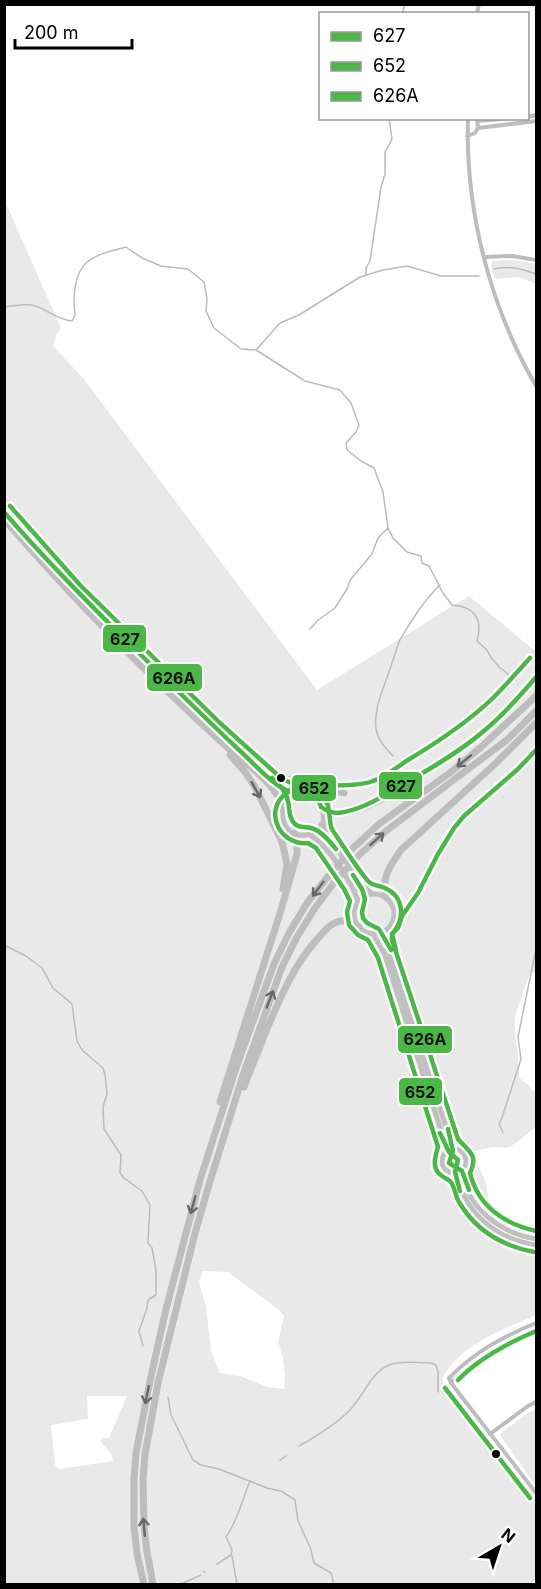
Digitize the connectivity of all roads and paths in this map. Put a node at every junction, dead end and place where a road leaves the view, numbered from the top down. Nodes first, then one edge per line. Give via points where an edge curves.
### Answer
1 (468, 120) edge
2 (477, 120) edge
3 (537, 122) edge
4 (478, 128) junction
5 (467, 136) junction
6 (484, 257) junction
7 (537, 260) edge
8 (537, 386) edge
9 (4, 511) edge
10 (4, 519) edge
11 (131, 655) junction
12 (537, 677) edge
13 (537, 689) edge
14 (537, 696) edge
15 (537, 706) edge
16 (537, 711) edge
17 (509, 723) junction
18 (537, 723) edge
19 (225, 737) junction
20 (484, 756) junction
21 (344, 793) dead end
22 (297, 795) junction
23 (321, 807) junction
24 (283, 809) junction
25 (323, 822) junction
26 (294, 833) junction
27 (310, 835) junction
28 (371, 893) junction
29 (385, 896) junction
30 (358, 901) junction
31 (281, 910) junction
32 (359, 927) junction
33 (384, 932) junction
34 (373, 934) junction
35 (455, 1149) junction
36 (446, 1151) junction
37 (462, 1171) junction
38 (213, 1174) junction
39 (454, 1174) junction
40 (200, 1180) junction
41 (537, 1239) edge
42 (537, 1245) edge
43 (537, 1323) edge
44 (537, 1328) edge
45 (452, 1380) junction
46 (537, 1402) edge
47 (490, 1434) junction
48 (537, 1493) edge
49 (144, 1584) edge
50 (153, 1584) edge

1 - 5 street
2 - 4 street
3 - 4 street
4 - 5 street
5 - 6 street
6 - 7 street
6 - 8 street via 506,324
9 - 19 highway via 75,590
10 - 11 highway
11 - 24 highway via 269,785
11 -> 31 highway via 232,758 255,787 286,854
12 - 23 highway via 471,742 398,789 353,810 336,813
13 - 17 highway
14 - 17 highway
15 - 20 highway
16 - 20 highway
17 -> 40 highway via 451,772 379,824 352,849 307,903 271,974
18 - 29 highway via 401,850 384,879
19 - 21 highway via 277,776
19 - 22 highway via 277,784
38 -> 20 highway via 275,986 315,908 336,880 386,831
22 - 23 street via 312,796
22 - 24 street
23 - 25 street
24 - 26 street via 285,826
25 - 27 street
25 - 28 street via 334,846
26 - 27 street
26 - 31 highway via 297,854
27 - 30 street via 328,851
28 - 29 street
28 - 30 street
29 - 33 street via 395,913
30 - 32 street via 354,911
31 - 40 highway via 213,1126
32 - 34 street
32 - 38 highway via 348,921 331,925 290,978
33 - 34 street
33 - 35 street
34 - 36 street via 385,955
35 - 36 street
35 - 37 street via 466,1158
36 - 39 street via 442,1166
37 - 39 street
37 - 41 street via 468,1191 488,1218 502,1229
50 -> 38 highway via 143,1515 145,1455 158,1383
39 - 42 street via 462,1194 483,1222 515,1241
40 -> 49 highway via 166,1309 136,1453 134,1526
43 - 45 street via 490,1345 471,1358
44 - 45 street via 493,1349
45 - 47 street
46 - 47 street
47 - 48 street

